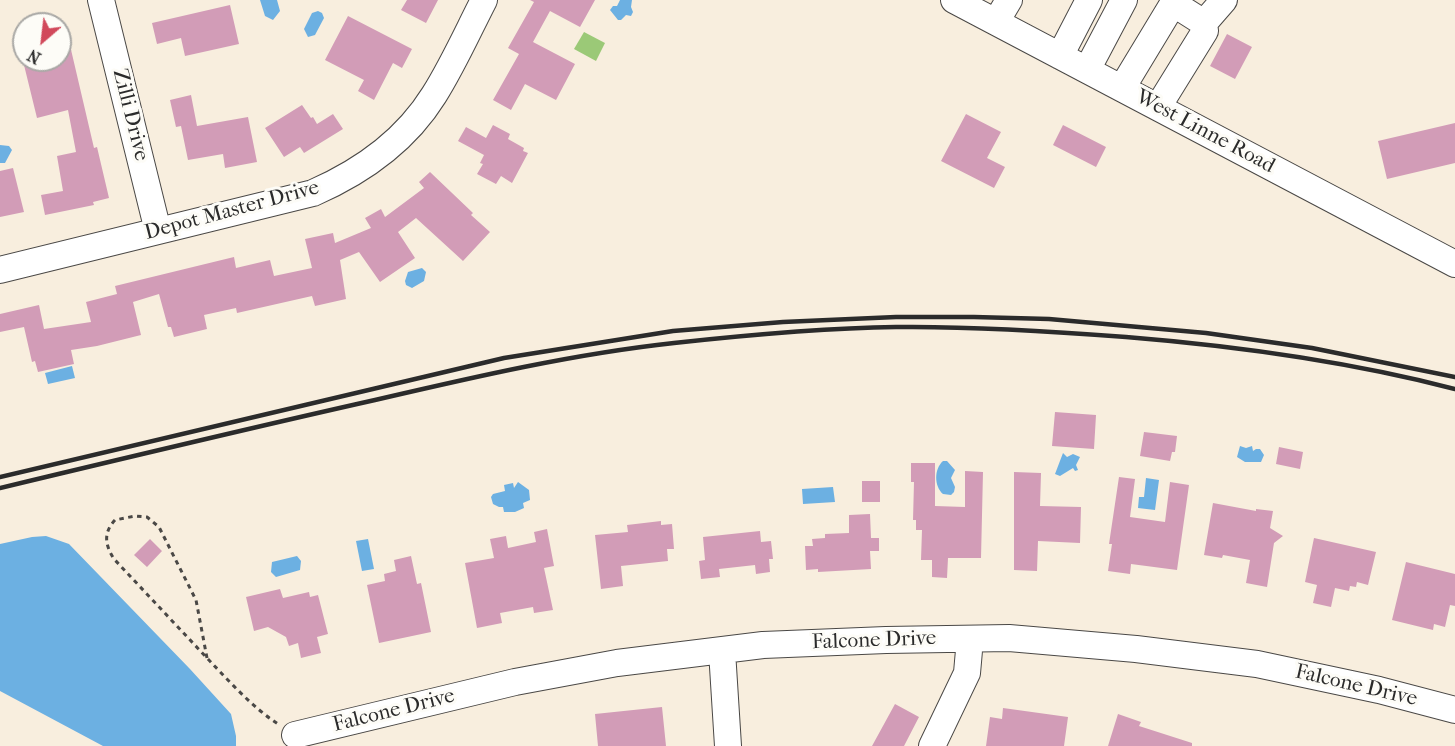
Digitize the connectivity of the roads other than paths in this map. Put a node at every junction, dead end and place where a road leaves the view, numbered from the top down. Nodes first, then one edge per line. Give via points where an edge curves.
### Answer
1 (101, 0) edge
2 (484, 0) edge
3 (954, 0) edge
4 (1009, 0) edge
5 (1089, 0) edge
6 (1124, 0) edge
7 (1224, 0) edge
8 (996, 22) junction
9 (1204, 23) junction
10 (1060, 56) junction
11 (1087, 70) junction
12 (1122, 88) junction
13 (1158, 107) junction
14 (158, 231) junction
15 (1455, 264) edge
16 (0, 270) edge
17 (970, 639) junction
18 (722, 651) junction
19 (1455, 710) edge
20 (295, 735) road end
21 (728, 746) edge
22 (932, 746) edge

1 - 14 street, Zilli Drive
2 - 14 street, Depot Master Drive via 434,95 405,132 370,161 313,193
3 - 8 street, West Linne Road
4 - 8 street
5 - 10 street
6 - 11 street
7 - 9 street
8 - 10 street, West Linne Road
9 - 12 street via 1171,7
9 - 13 street via 1205,32
10 - 11 street, West Linne Road
11 - 12 street, West Linne Road
12 - 13 street, West Linne Road
13 - 15 street, West Linne Road
14 - 16 street, Depot Master Drive
17 - 18 street, Falcone Drive via 763,645
17 - 19 street, Falcone Drive via 1009,638 1136,649 1257,664
17 - 22 street via 968,673
18 - 20 street, Falcone Drive via 617,663 515,682
18 - 21 street

